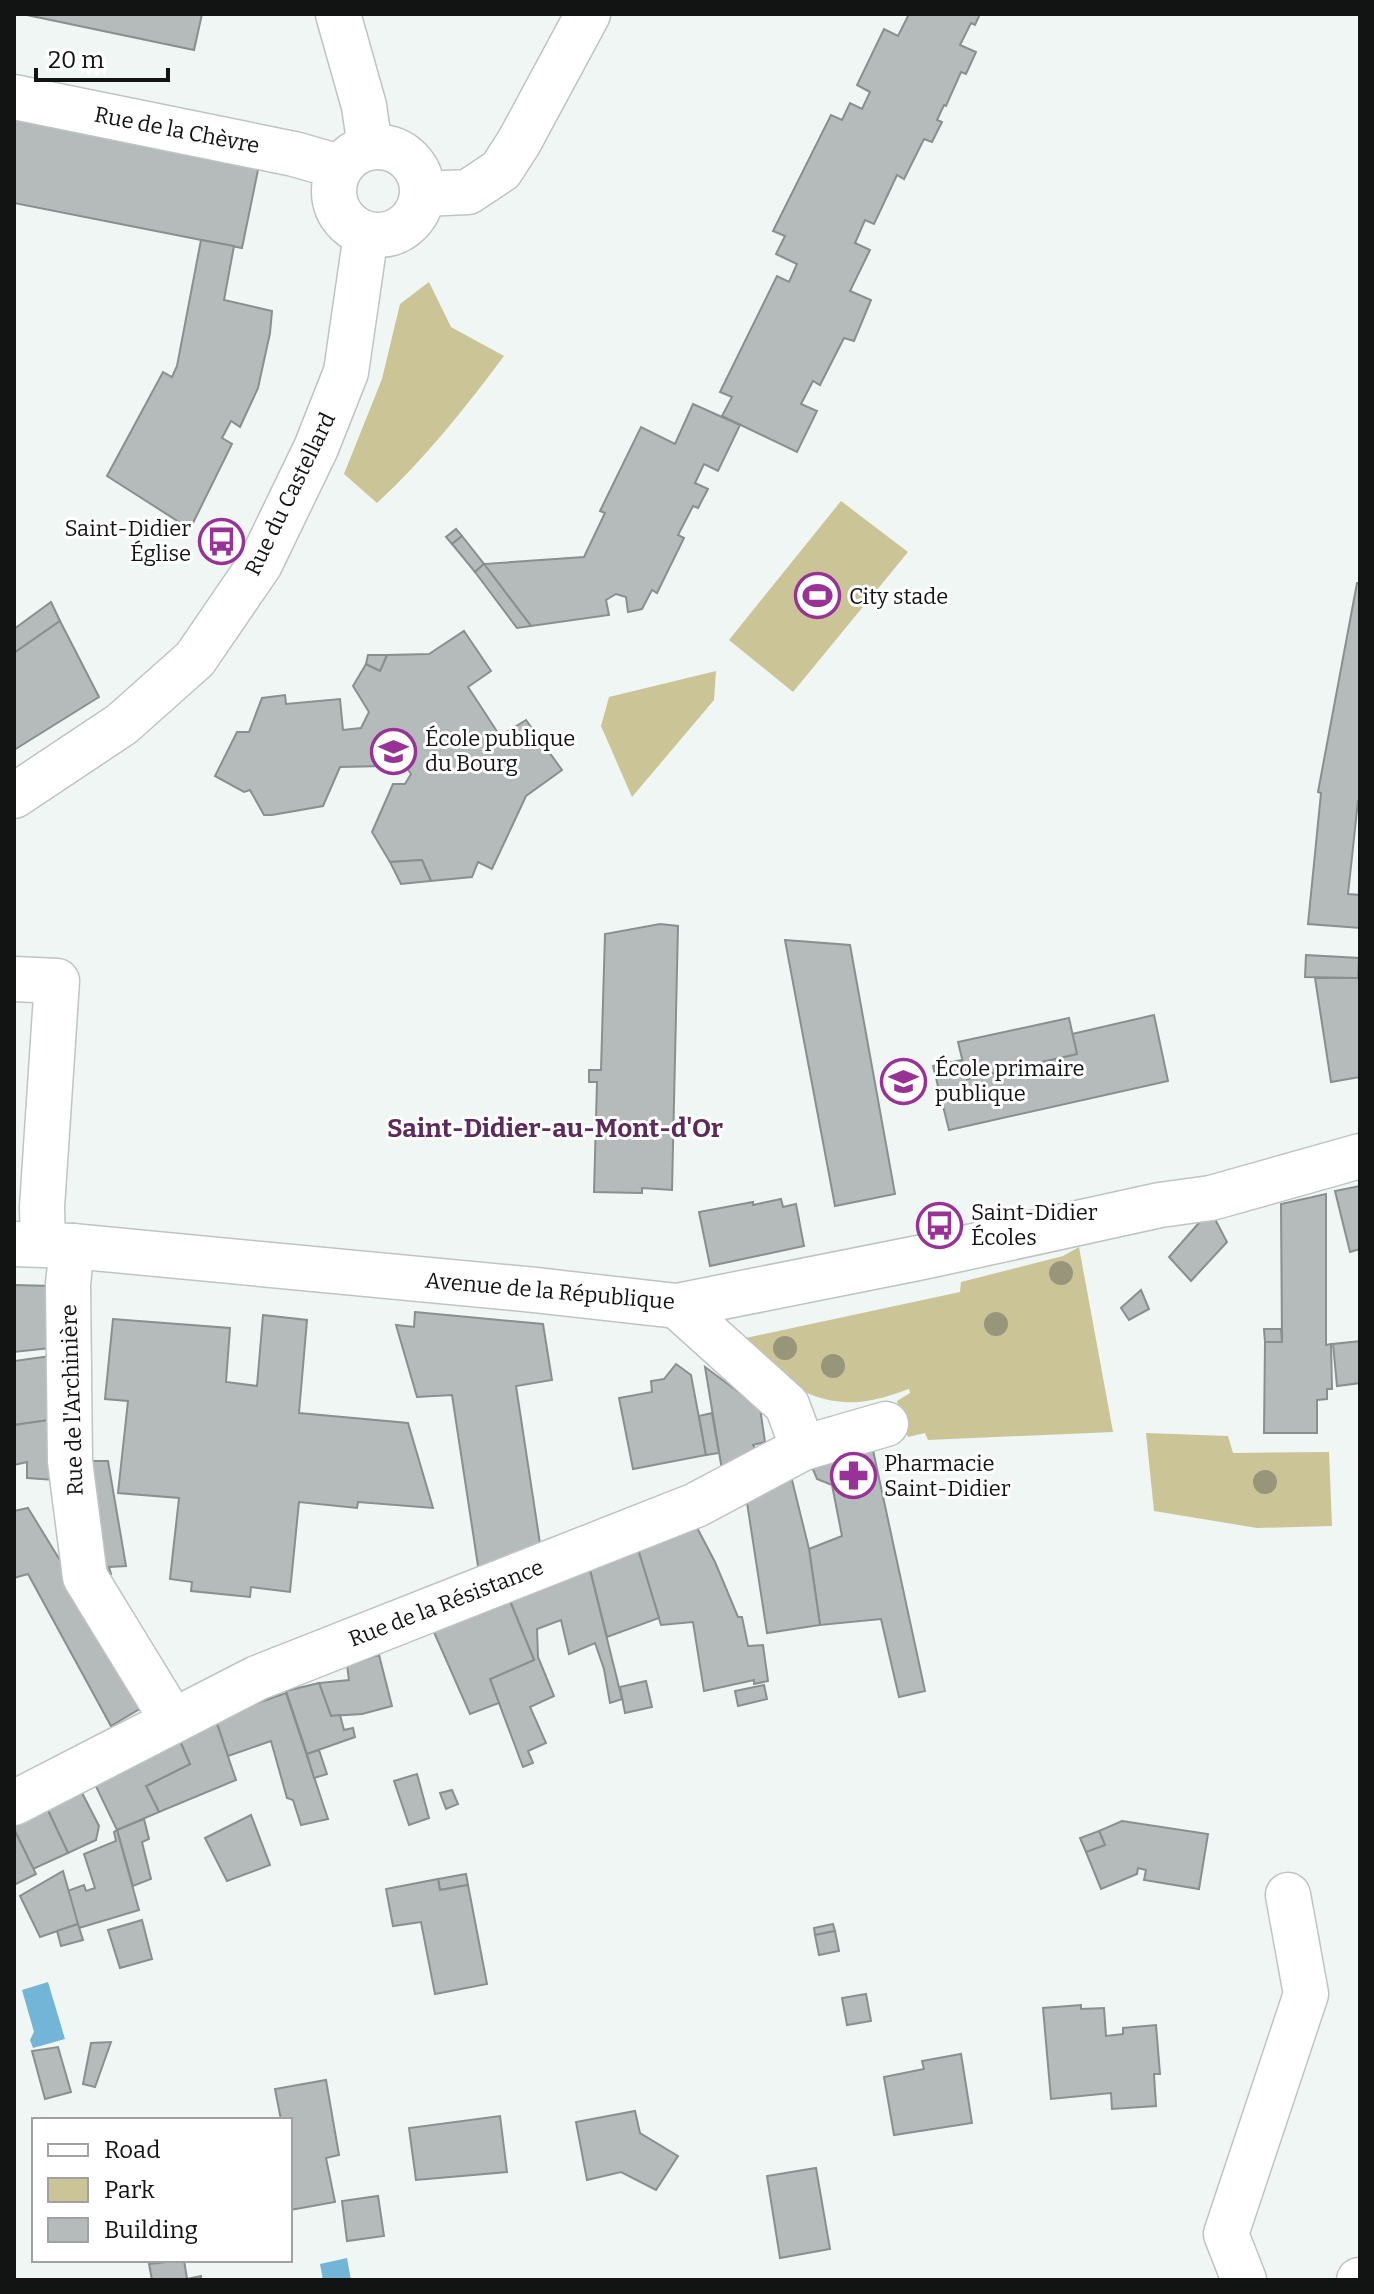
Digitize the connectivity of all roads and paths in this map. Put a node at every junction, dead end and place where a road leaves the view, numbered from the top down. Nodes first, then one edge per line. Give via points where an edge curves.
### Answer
1 (338, 14) edge
2 (588, 14) edge
3 (14, 97) edge
4 (355, 157) junction
5 (423, 194) junction
6 (366, 234) junction
7 (14, 796) edge
8 (14, 979) edge
9 (1360, 1156) edge
10 (43, 1245) edge
11 (677, 1306) junction
12 (886, 1424) dead end
13 (803, 1448) junction
14 (173, 1721) junction
15 (14, 1803) edge
16 (1288, 1895) dead end
17 (1244, 2280) edge

1 - 4 street via 364,106
2 - 5 street via 501,170 468,192
3 - 4 street, Rue de la Chèvre via 294,154
4 - 5 street via 384,146 396,150 416,168
4 - 6 street via 335,180 333,194 343,219
5 - 6 street via 417,213 404,228
6 - 7 street, Rue du Castellard via 346,372 260,564 195,659 122,724
8 - 10 street, Rue de l'Archinière via 57,981
9 - 11 street, Avenue de la République via 1211,1198
10 - 11 street, Avenue de la République
10 - 14 street, Rue de l'Archinière via 68,1284 70,1461 85,1577
11 - 13 street via 787,1405
12 - 13 street, Rue de la Résistance
13 - 14 street, Rue de la Résistance via 696,1505 257,1678
14 - 15 street, Rue de la Résistance
16 - 17 street via 1306,1994 1226,2234

